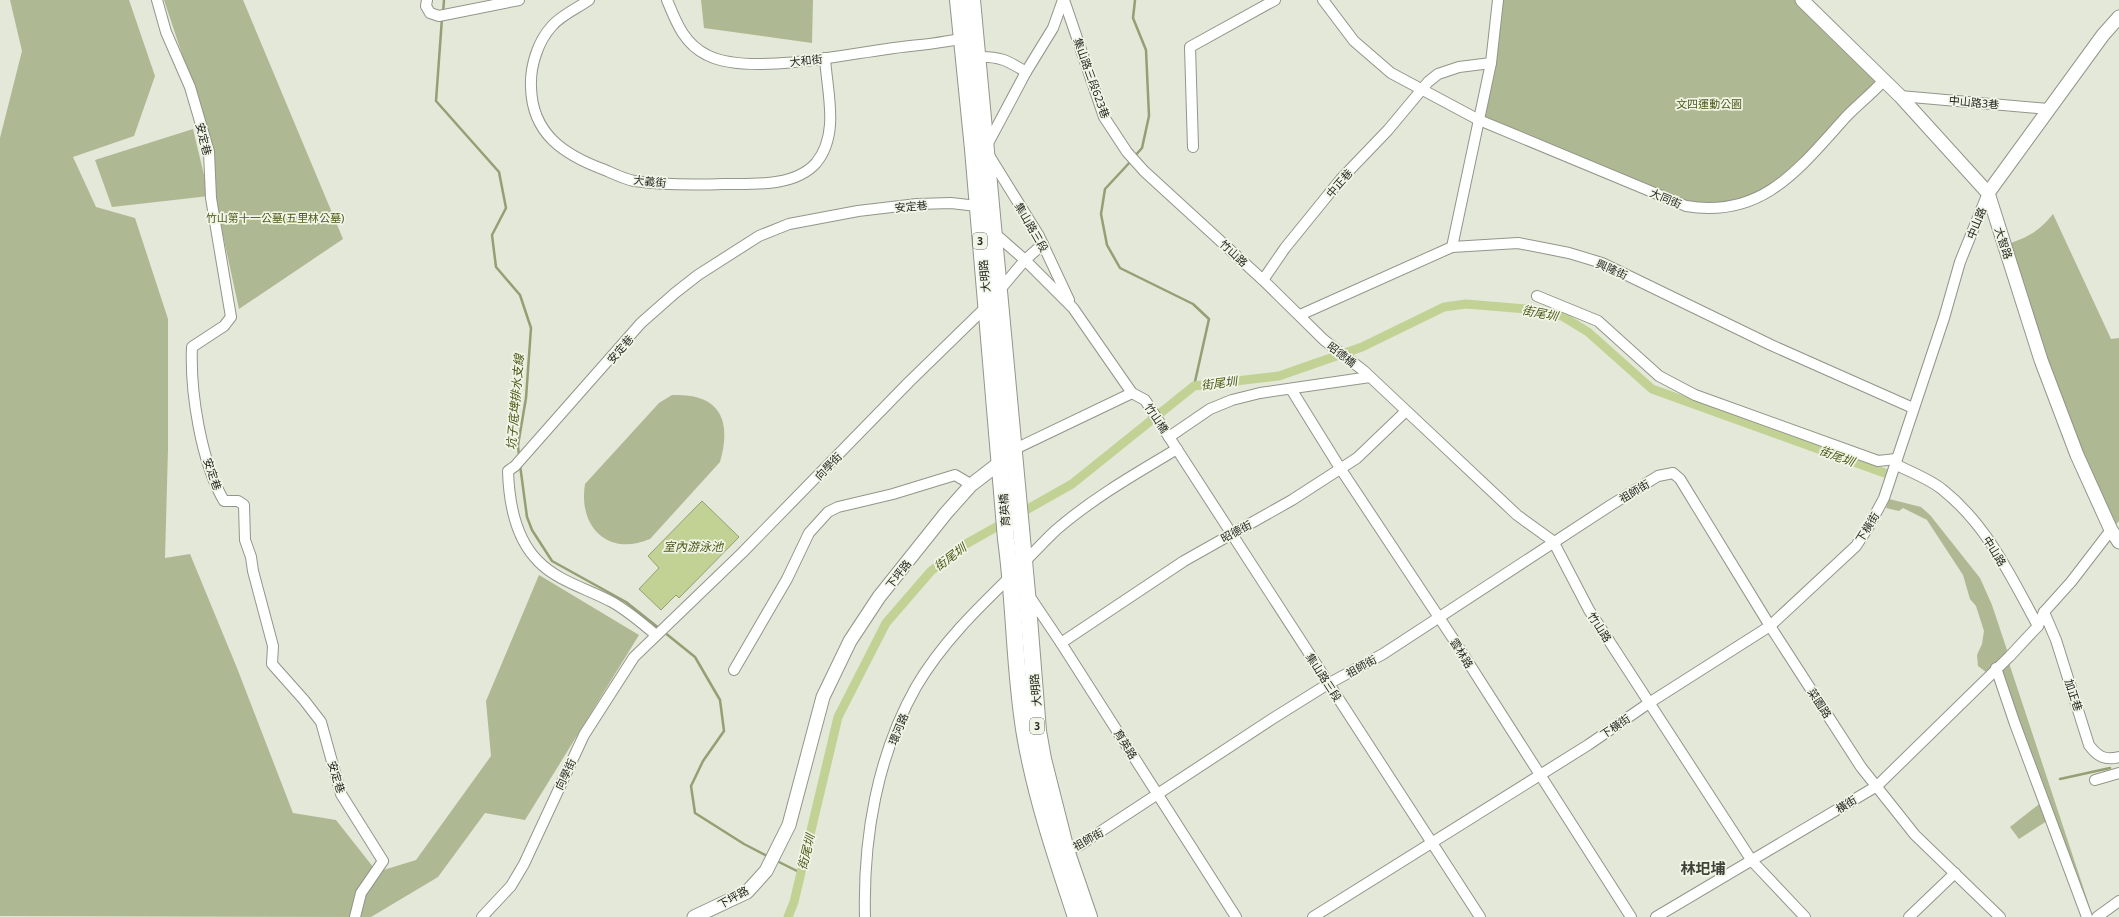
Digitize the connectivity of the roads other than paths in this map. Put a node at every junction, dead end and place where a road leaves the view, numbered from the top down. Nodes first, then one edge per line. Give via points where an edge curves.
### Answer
1 (157, 0) edge
2 (427, 0) edge
3 (519, 0) edge
4 (590, 0) edge
5 (667, 0) edge
6 (958, 0) edge
7 (972, 0) edge
8 (1064, 0) edge
9 (1275, 0) edge
10 (1323, 0) edge
11 (1498, 0) edge
12 (1802, 0) edge
13 (2119, 17) edge
14 (968, 36) junction
15 (976, 56) junction
16 (825, 58) junction
17 (1491, 63) junction
18 (1026, 72) junction
19 (1884, 80) junction
20 (1421, 90) junction
21 (1900, 96) junction
22 (2048, 109) junction
23 (1479, 120) junction
24 (1194, 147) dead end
25 (979, 149) junction
26 (1142, 168) joint
27 (1988, 193) junction
28 (977, 206) junction
29 (992, 231) junction
30 (1043, 244) junction
31 (1452, 247) junction
32 (1025, 260) junction
33 (1263, 280) junction
34 (998, 292) junction
35 (1537, 296) dead end
36 (986, 307) junction
37 (1073, 308) junction
38 (1300, 315) junction
39 (1324, 340) joint
40 (1360, 369) joint
41 (1370, 377) junction
42 (1291, 389) junction
43 (1132, 393) junction
44 (1144, 400) joint
45 (1913, 408) junction
46 (1405, 412) junction
47 (1169, 437) junction
48 (1013, 450) junction
49 (1177, 450) junction
50 (1895, 462) junction
51 (1000, 463) junction
52 (1340, 468) junction
53 (1666, 473) joint
54 (1009, 480) junction
55 (972, 485) junction
56 (1021, 528) joint
57 (2111, 530) junction
58 (1231, 533) junction
59 (1006, 539) joint
60 (1553, 541) junction
61 (2119, 542) edge
62 (1025, 562) junction
63 (1011, 575) junction
64 (1028, 593) junction
65 (2044, 612) junction
66 (1438, 616) junction
67 (1770, 626) junction
68 (2038, 626) junction
69 (656, 635) junction
70 (1061, 643) junction
71 (1996, 668) junction
72 (734, 670) dead end
73 (1328, 684) junction
74 (1649, 703) junction
75 (2119, 757) edge
76 (2119, 773) edge
77 (1541, 774) junction
78 (2095, 780) dead end
79 (1877, 786) junction
80 (1158, 795) junction
81 (1431, 844) junction
82 (1060, 852) junction
83 (1752, 861) junction
84 (1955, 873) junction
85 (2119, 901) edge
86 (2101, 914) edge
87 (356, 917) edge
88 (482, 917) edge
89 (694, 917) edge
90 (865, 917) edge
91 (1076, 917) edge
92 (1089, 917) edge
93 (1236, 917) edge
94 (1313, 917) edge
95 (1480, 917) edge
96 (1631, 917) edge
97 (1656, 917) edge
98 (1805, 917) edge
99 (1909, 917) edge
100 (2000, 917) edge
101 (2087, 917) edge

1 - 87 street, 安定巷 via 166,32 190,87 209,152 211,198 232,317 224,326 192,347 191,367 200,432 216,488 224,501 244,504 245,540 273,646 272,664 321,722 341,794 383,861 361,893
2 - 3 street via 426,6 430,14 444,15
4 - 16 street, 大義街 via 553,24 541,40 531,80 531,99 536,118 550,140 592,166 632,180 694,185 764,184 784,181 807,171 816,163 826,146 831,125
5 - 16 street, 大和街 via 685,37 695,48 714,59 758,64
6 - 14 main road, 大明路 / 3
7 - 14 main road, 大明路 / 3
8 - 18 street via 1053,28
8 - 26 street, 集山路三段623巷 via 1104,117 1127,152
9 - 24 street via 1190,47
10 - 20 street via 1354,41 1391,73
11 - 17 street
12 - 19 street, 大智路
13 - 22 street, 中山路
14 - 15 main road, 大明路 / 3
14 - 16 street, 大和街
14 - 25 main road, 大明路 / 3
15 - 18 street via 1005,59
15 - 25 main road, 大明路 / 3
17 - 20 street, 中正巷 via 1459,67 1438,74
17 - 23 street
18 - 25 street
19 - 21 street, 大智路
19 - 23 street, 大同街 via 1796,170 1780,183 1751,202 1707,210 1686,206
20 - 23 street, 大同街
20 - 33 street, 中正巷 via 1388,130 1341,179 1285,248
21 - 22 street, 中山路3巷
21 - 27 street, 大智路
22 - 27 street, 中山路
23 - 31 street
25 - 28 main road, 大明路 / 3
25 - 29 main road, 大明路 / 3
25 - 30 street, 集山路三段
26 - 33 street, 竹山路
27 - 45 street, 中山路 via 1960,262
27 - 57 street, 大智路 via 2041,360 2077,455
28 - 29 street, 集山路三段
28 - 36 main road, 大明路 / 3
28 - 69 street, 安定巷 via 951,203 917,204 858,211 789,224 759,236 698,274 641,323 508,471 519,533 538,561 556,574 612,602
29 - 32 street, 集山路三段
29 - 34 main road, 大明路 / 3
30 - 32 street
30 - 37 street, 集山路三段
31 - 38 street, 興隆街
31 - 45 street, 興隆街 via 1518,243 1569,253 1602,263 1771,345
32 - 34 street
32 - 37 street, 集山路三段
33 - 38 street, 竹山路
34 - 48 main road, 大明路 / 3
35 - 50 street via 1598,321 1659,376 1695,395 1878,462
36 - 51 main road, 大明路 / 3
36 - 69 street, 向學街 via 742,553
37 - 43 street, 集山路三段
38 - 39 street, 竹山路
39 - 40 street, 昭德橋
40 - 41 street, 竹山路
41 - 42 street
41 - 46 street, 竹山路
42 - 47 street via 1232,400 1210,408
42 - 52 street, 雲林路
43 - 44 street, 集山路三段
43 - 48 street, 下坪路
44 - 47 street, 竹山橋
45 - 50 street, 中山路
46 - 52 street, 昭德街 via 1357,458
46 - 60 street, 竹山路 via 1516,516
47 - 49 street, 集山路三段
48 - 51 street, 下坪路
48 - 54 main road, 大明路 / 3
49 - 58 street, 集山路三段
49 - 62 street, 環河路 via 1091,502 1056,530
50 - 67 street, 下橫街 via 1884,498 1856,546
50 - 68 street, 中山路 via 1942,489 1964,509 1992,543
51 - 54 main road, 大明路 / 3
51 - 55 street, 下坪路
52 - 58 street, 昭德街 via 1292,500
52 - 66 street, 雲林路
53 - 60 street, 祖師街
53 - 67 street, 菜園路 via 1673,473 1680,478
54 - 56 main road, 育英橋 / 3
54 - 59 main road, 育英橋 / 3
55 - 72 street via 955,475 893,494 838,506 828,512 809,533 787,579
55 - 89 street, 下坪路 via 946,513 879,597 850,641 824,697 789,825 766,871 747,892
56 - 62 main road, 大明路 / 3
57 - 61 street, 大智路
57 - 65 street
58 - 70 street, 昭德街 via 1184,560
58 - 73 street, 集山路三段
59 - 63 main road, 大明路 / 3
60 - 66 street, 祖師街
60 - 74 street, 竹山路 via 1589,610
62 - 63 street, 環河路
62 - 64 main road, 大明路 / 3
63 - 64 street, 育英路
63 - 82 main road, 大明路 / 3 via 1025,734 1031,765
63 - 90 street, 環河路 via 984,600 940,654 917,686 897,726 879,783 867,846
64 - 70 street, 育英路
64 - 82 main road, 大明路 / 3 via 1038,731
65 - 68 street
65 - 75 street, 加正巷 via 2056,640 2090,745 2096,755 2105,758
66 - 73 street, 祖師街 via 1383,654
66 - 77 street, 雲林路
67 - 74 street, 下橫街
67 - 79 street, 菜園路 via 1861,767
68 - 71 street, 橫街
69 - 88 street, 向學街 via 634,657 604,701 564,774 524,864 511,886
70 - 80 street, 育英路
71 - 79 street, 橫街
71 - 101 street
73 - 80 street, 祖師街
73 - 81 street, 集山路三段
74 - 77 street, 下橫街
74 - 83 street, 竹山路
76 - 78 street
77 - 81 street, 下橫街
77 - 96 street, 雲林路
79 - 83 street, 橫街
79 - 84 street, 菜園路 via 1915,835
80 - 82 street, 祖師街 via 1080,845
80 - 93 street, 育英路
81 - 94 street, 下橫街
81 - 95 street, 集山路三段
82 - 91 main road, 大明路 / 3
82 - 92 main road, 大明路 / 3
83 - 97 street, 橫街
83 - 98 street, 竹山路
84 - 99 street
84 - 100 street, 菜園路
85 - 86 street

